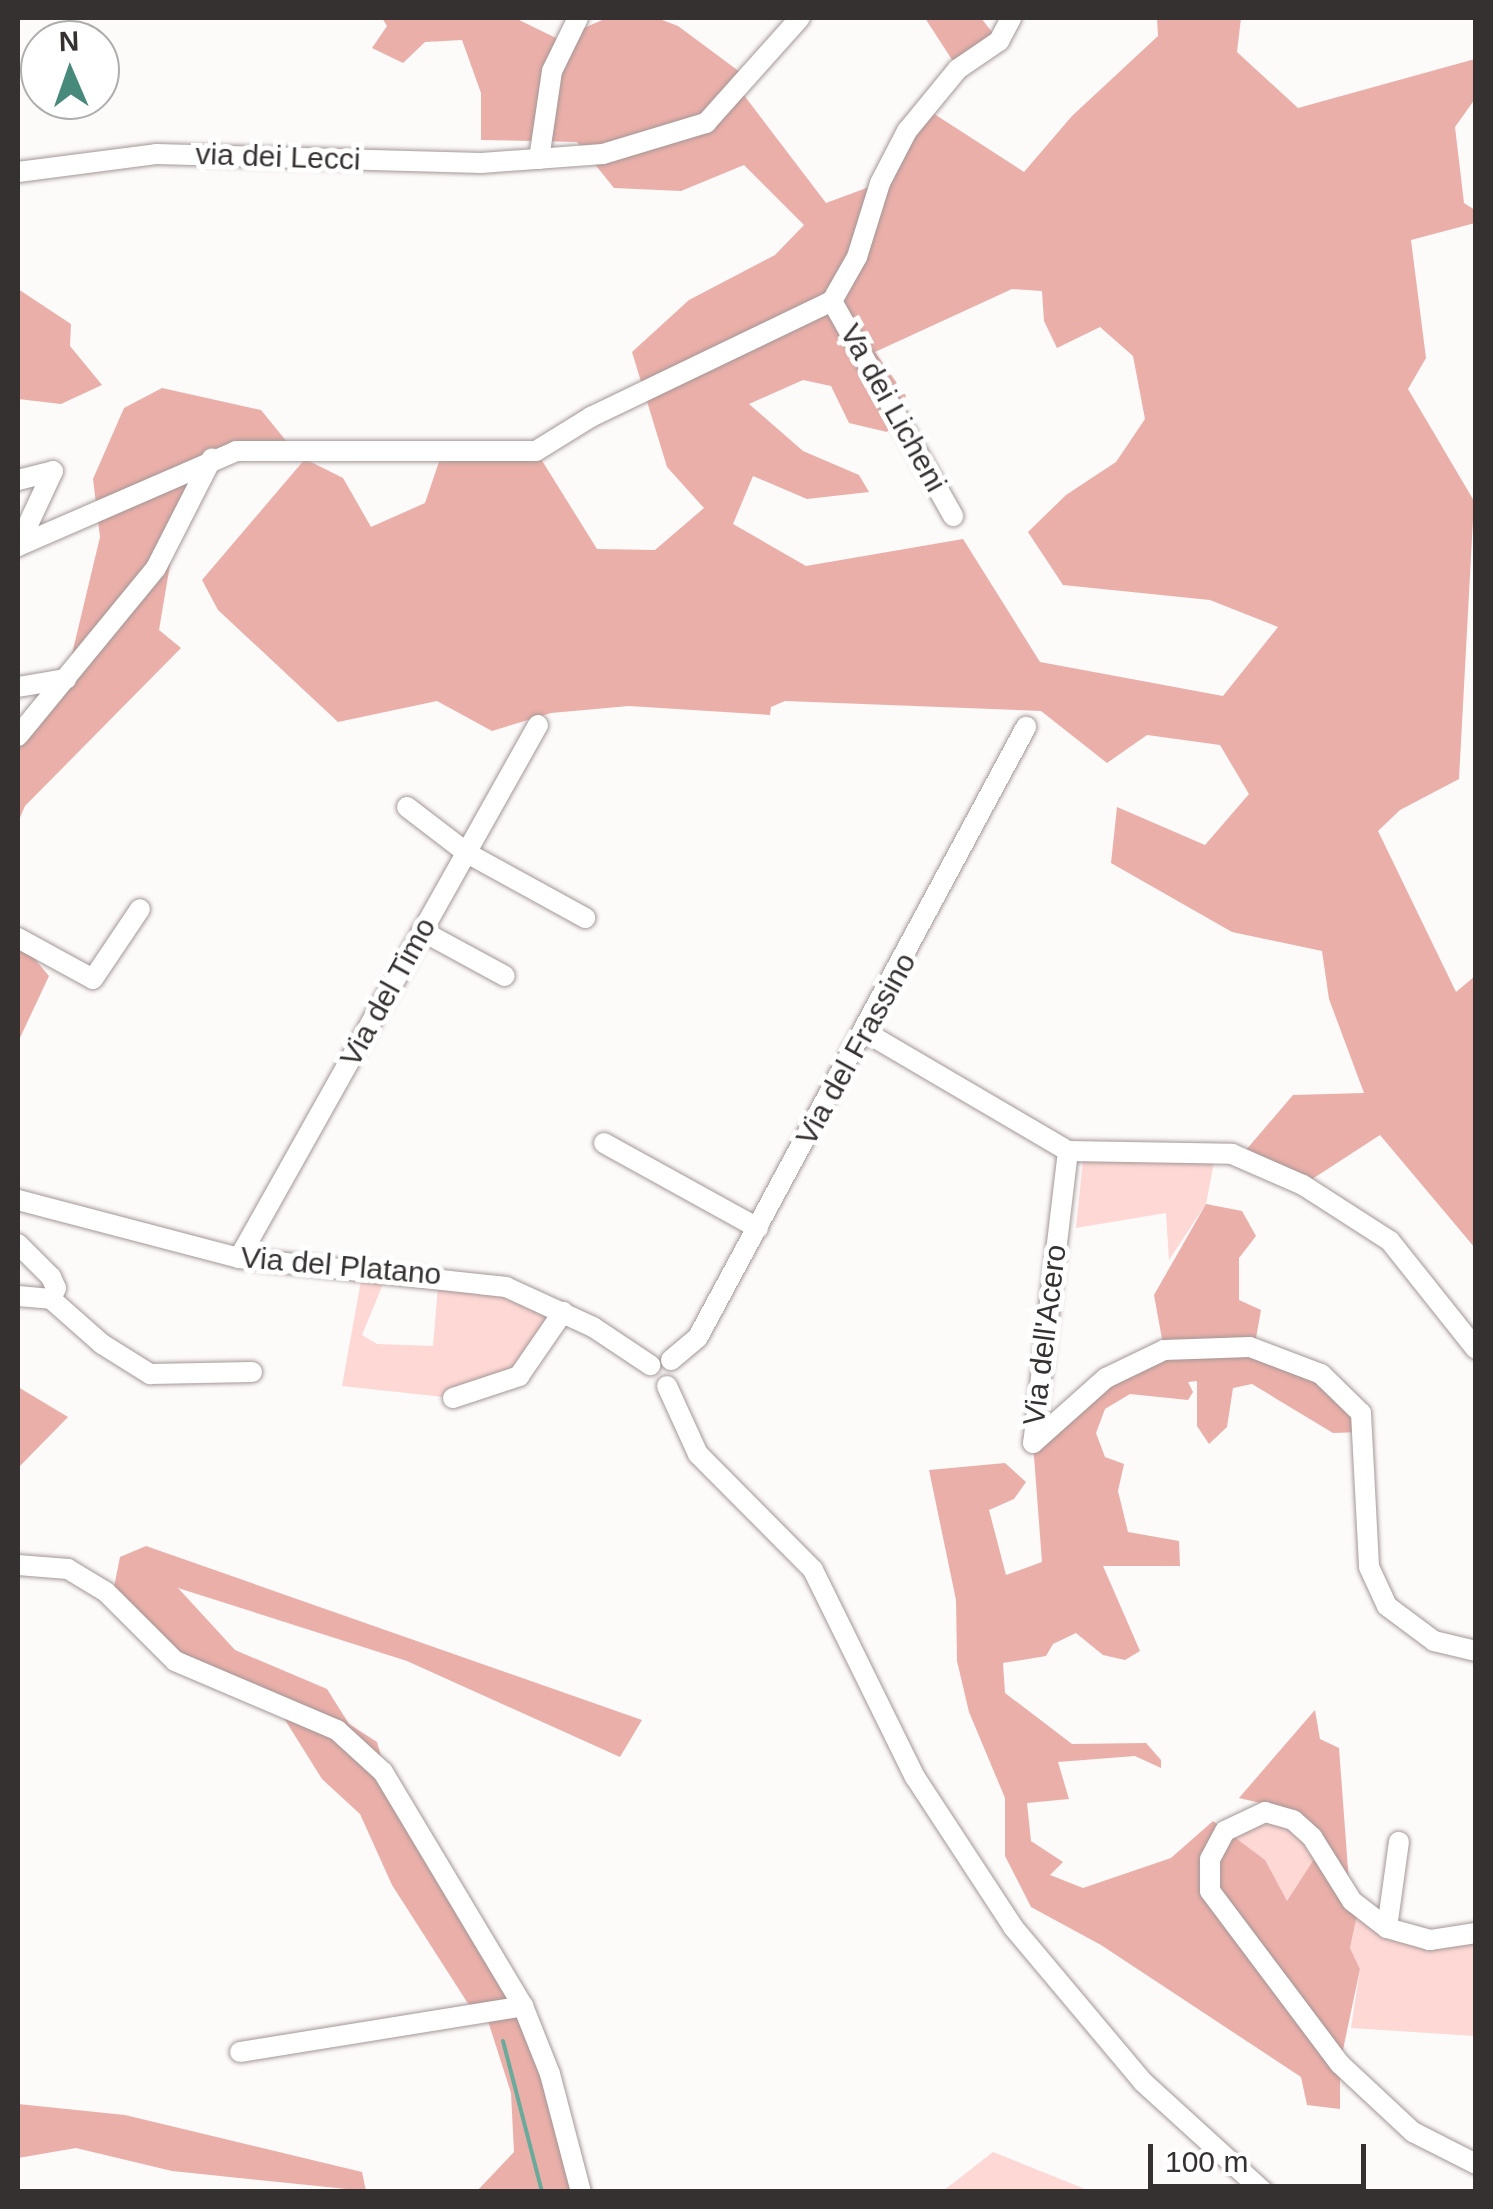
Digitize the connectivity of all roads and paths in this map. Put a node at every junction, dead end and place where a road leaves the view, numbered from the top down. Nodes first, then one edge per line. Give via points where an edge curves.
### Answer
1 (578, 18) edge
2 (800, 18) edge
3 (1011, 18) edge
4 (539, 159) junction
5 (18, 172) edge
6 (832, 300) junction
7 (212, 458) junction
8 (18, 480) edge
9 (953, 516) dead end
10 (66, 679) junction
11 (18, 687) edge
12 (538, 726) dead end
13 (1026, 727) dead end
14 (18, 736) edge
15 (407, 807) dead end
16 (467, 852) junction
17 (140, 908) dead end
18 (585, 918) dead end
19 (422, 932) junction
20 (18, 938) edge
21 (505, 976) dead end
22 (865, 1032) junction
23 (604, 1143) dead end
24 (1068, 1150) junction
25 (18, 1200) edge
26 (758, 1228) junction
27 (18, 1244) edge
28 (238, 1258) junction
29 (18, 1296) edge
30 (51, 1299) junction
31 (563, 1312) junction
32 (1476, 1349) edge
33 (660, 1362) junction
34 (252, 1372) dead end
35 (454, 1398) dead end
36 (18, 1565) edge
37 (1476, 1651) edge
38 (1399, 1842) dead end
39 (1388, 1928) junction
40 (1476, 1933) edge
41 (522, 2006) junction
42 (240, 2052) dead end
43 (1476, 2164) edge
44 (581, 2192) edge
45 (1264, 2192) edge

1 - 4 street via 552,72 537,136
2 - 4 street via 706,124 603,154
3 - 6 street via 999,41 958,68 907,131 880,183 857,257
4 - 5 street, via dei Lecci via 156,154
6 - 7 street via 536,451 236,451
6 - 9 street, Va dei Licheni
7 - 8 street via 18,546 53,471
7 - 10 street via 156,568
10 - 11 street
10 - 14 street
12 - 16 street, Via del Timo
13 - 22 street, Via del Frassino
15 - 16 street
16 - 18 street
16 - 19 street, Via del Timo
17 - 20 street via 93,979
19 - 21 street
19 - 28 street, Via del Timo
22 - 24 street
22 - 26 street, Via del Frassino
23 - 26 street
24 - 32 street via 1232,1154 1303,1185 1390,1241
24 - 37 street, Via dell'Acero via 1032,1443 1106,1378 1164,1350 1250,1347 1321,1374 1361,1413 1369,1567 1387,1606 1434,1641
25 - 28 street, Via del Platano
26 - 33 street, Via del Frassino via 698,1337
27 - 30 street via 51,1277
28 - 31 street, Via del Platano via 476,1279
29 - 30 street
30 - 34 street via 102,1344 150,1374
31 - 33 street, Via del Platano
31 - 35 street via 519,1376
33 - 45 street via 677,1376 667,1386 698,1454 813,1570 915,1778 1013,1927 1143,2082
36 - 41 street via 68,1569 106,1592 175,1661 337,1730 404,1798
38 - 39 street
39 - 40 street via 1430,1940
39 - 43 street via 1352,1901 1312,1836 1293,1820 1265,1812 1246,1816 1225,1831 1210,1858 1210,1892 1340,2064 1413,2132
41 - 42 street
41 - 44 street via 550,2074

